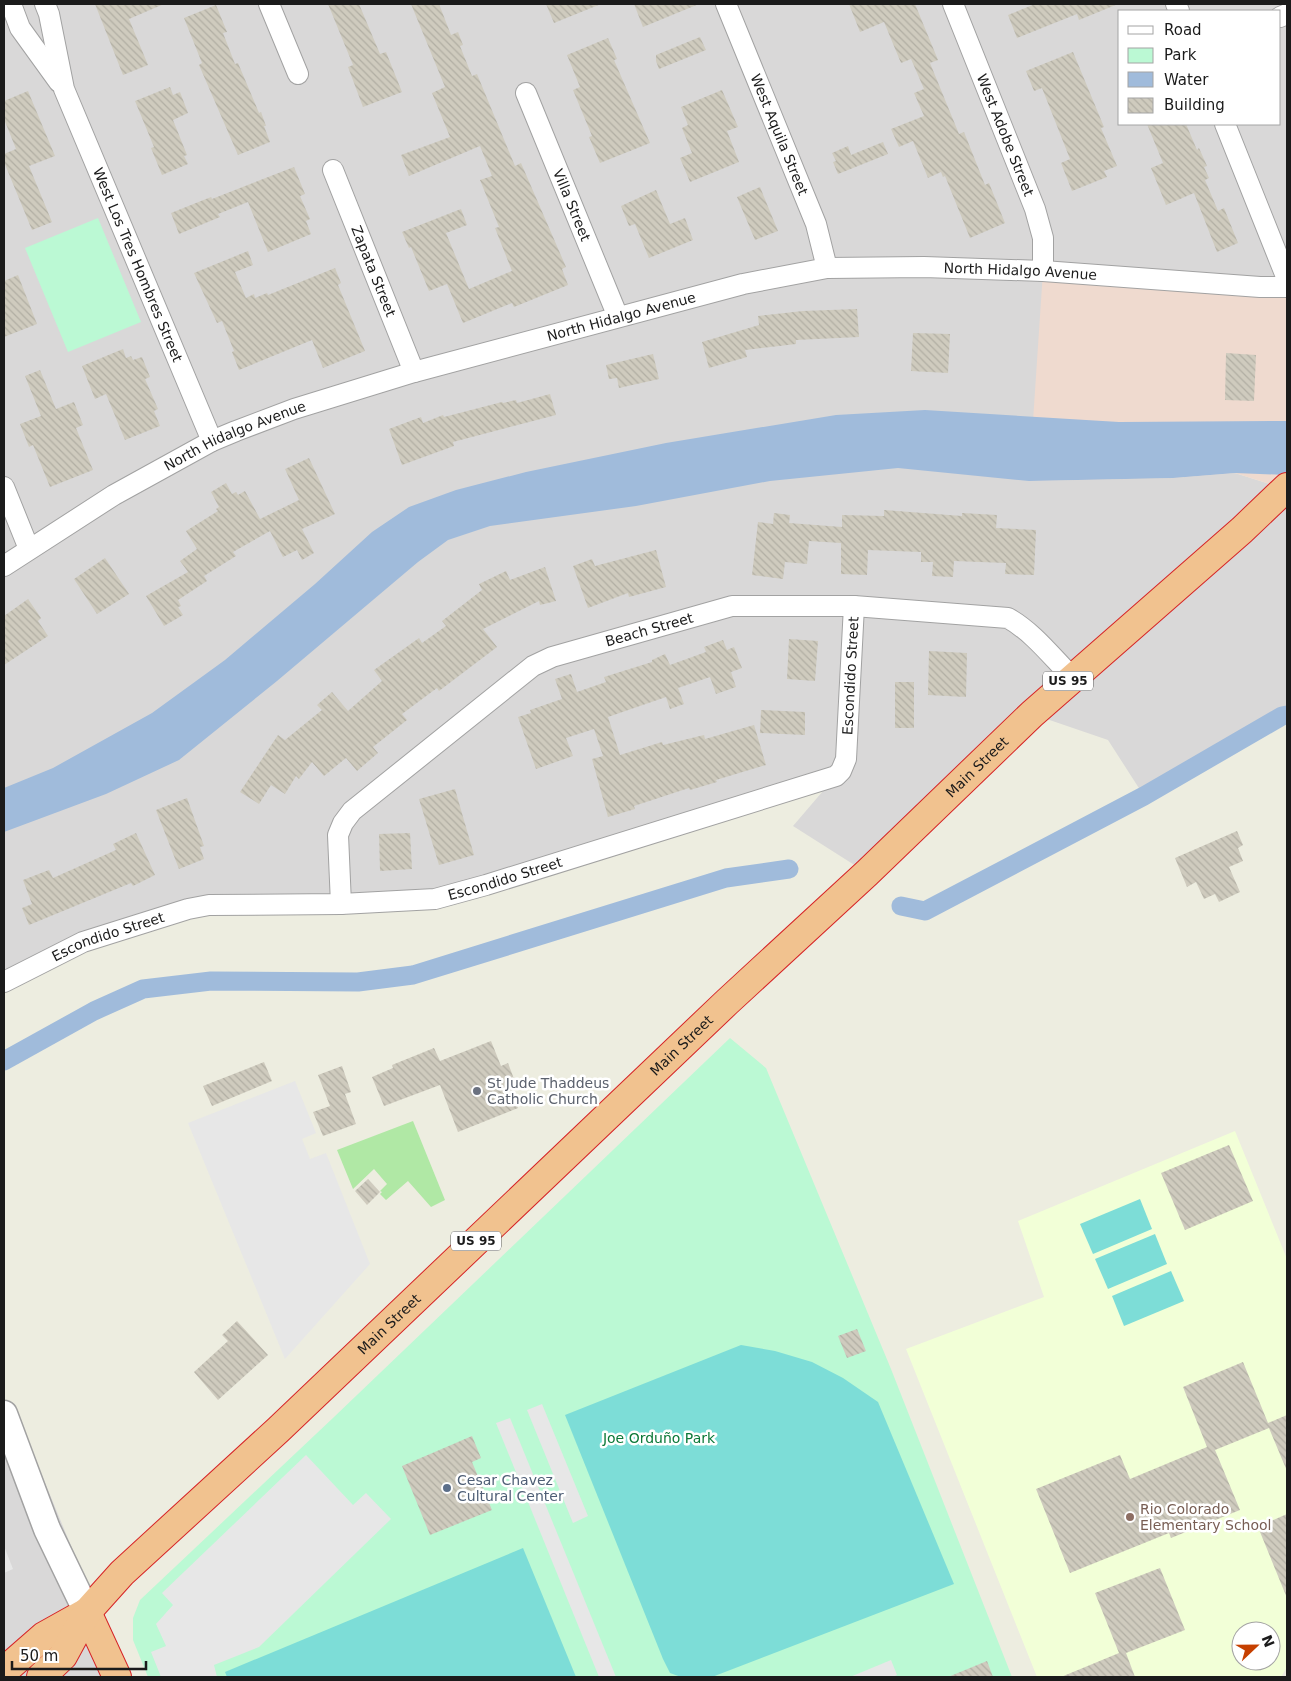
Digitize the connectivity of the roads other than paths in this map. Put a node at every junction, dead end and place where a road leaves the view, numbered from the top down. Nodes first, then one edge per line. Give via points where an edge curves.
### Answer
1 (11, 4) edge
2 (45, 4) edge
3 (269, 4) edge
4 (726, 4) edge
5 (952, 4) edge
6 (298, 74) dead end
7 (64, 89) junction
8 (526, 93) dead end
9 (1224, 125) edge
10 (333, 170) dead end
11 (827, 268) junction
12 (1042, 271) junction
13 (1287, 279) edge
14 (1287, 286) edge
15 (618, 316) junction
16 (414, 372) junction
17 (212, 441) junction
18 (4, 487) edge
19 (1284, 497) edge
20 (29, 549) junction
21 (4, 566) edge
22 (854, 606) junction
23 (1072, 677) junction
24 (341, 904) junction
25 (4, 982) edge
26 (4, 1416) edge
27 (87, 1612) junction
28 (4, 1671) edge
29 (40, 1677) edge
30 (117, 1677) edge

1 - 7 street, West Los Tres Hombres Street via 20,28
2 - 7 street, West Los Tres Hombres Street
3 - 6 street
4 - 11 street, West Aquila Street via 816,224
5 - 12 street, West Adobe Street via 1036,209 1043,238
7 - 17 street, West Los Tres Hombres Street
8 - 15 street, Villa Street
9 - 13 street
10 - 16 street, Zapata Street
11 - 12 street, North Hidalgo Avenue via 924,266
11 - 15 street, North Hidalgo Avenue via 743,284
12 - 14 street, North Hidalgo Avenue via 1260,287
15 - 16 street, North Hidalgo Avenue
16 - 17 street, North Hidalgo Avenue via 294,409
17 - 20 street, North Hidalgo Avenue via 114,495
18 - 20 street
19 - 23 highway, Main Street / US 95
20 - 21 street, North Hidalgo Avenue
22 - 23 street, Beach Street via 1008,618 1030,634
22 - 24 street, Beach Street via 732,606 552,657 534,666 352,811 338,835
22 - 24 street, Escondido Street via 846,759 836,776 461,893 435,899
23 - 27 highway, Main Street / US 95 via 278,1430 122,1573
24 - 25 street, Escondido Street via 209,905 188,909 84,942
26 - 27 street via 47,1529
27 - 28 highway, Main Street / US 95 via 44,1636
27 - 29 highway, Main Street / US 95 via 63,1656
27 - 30 highway

